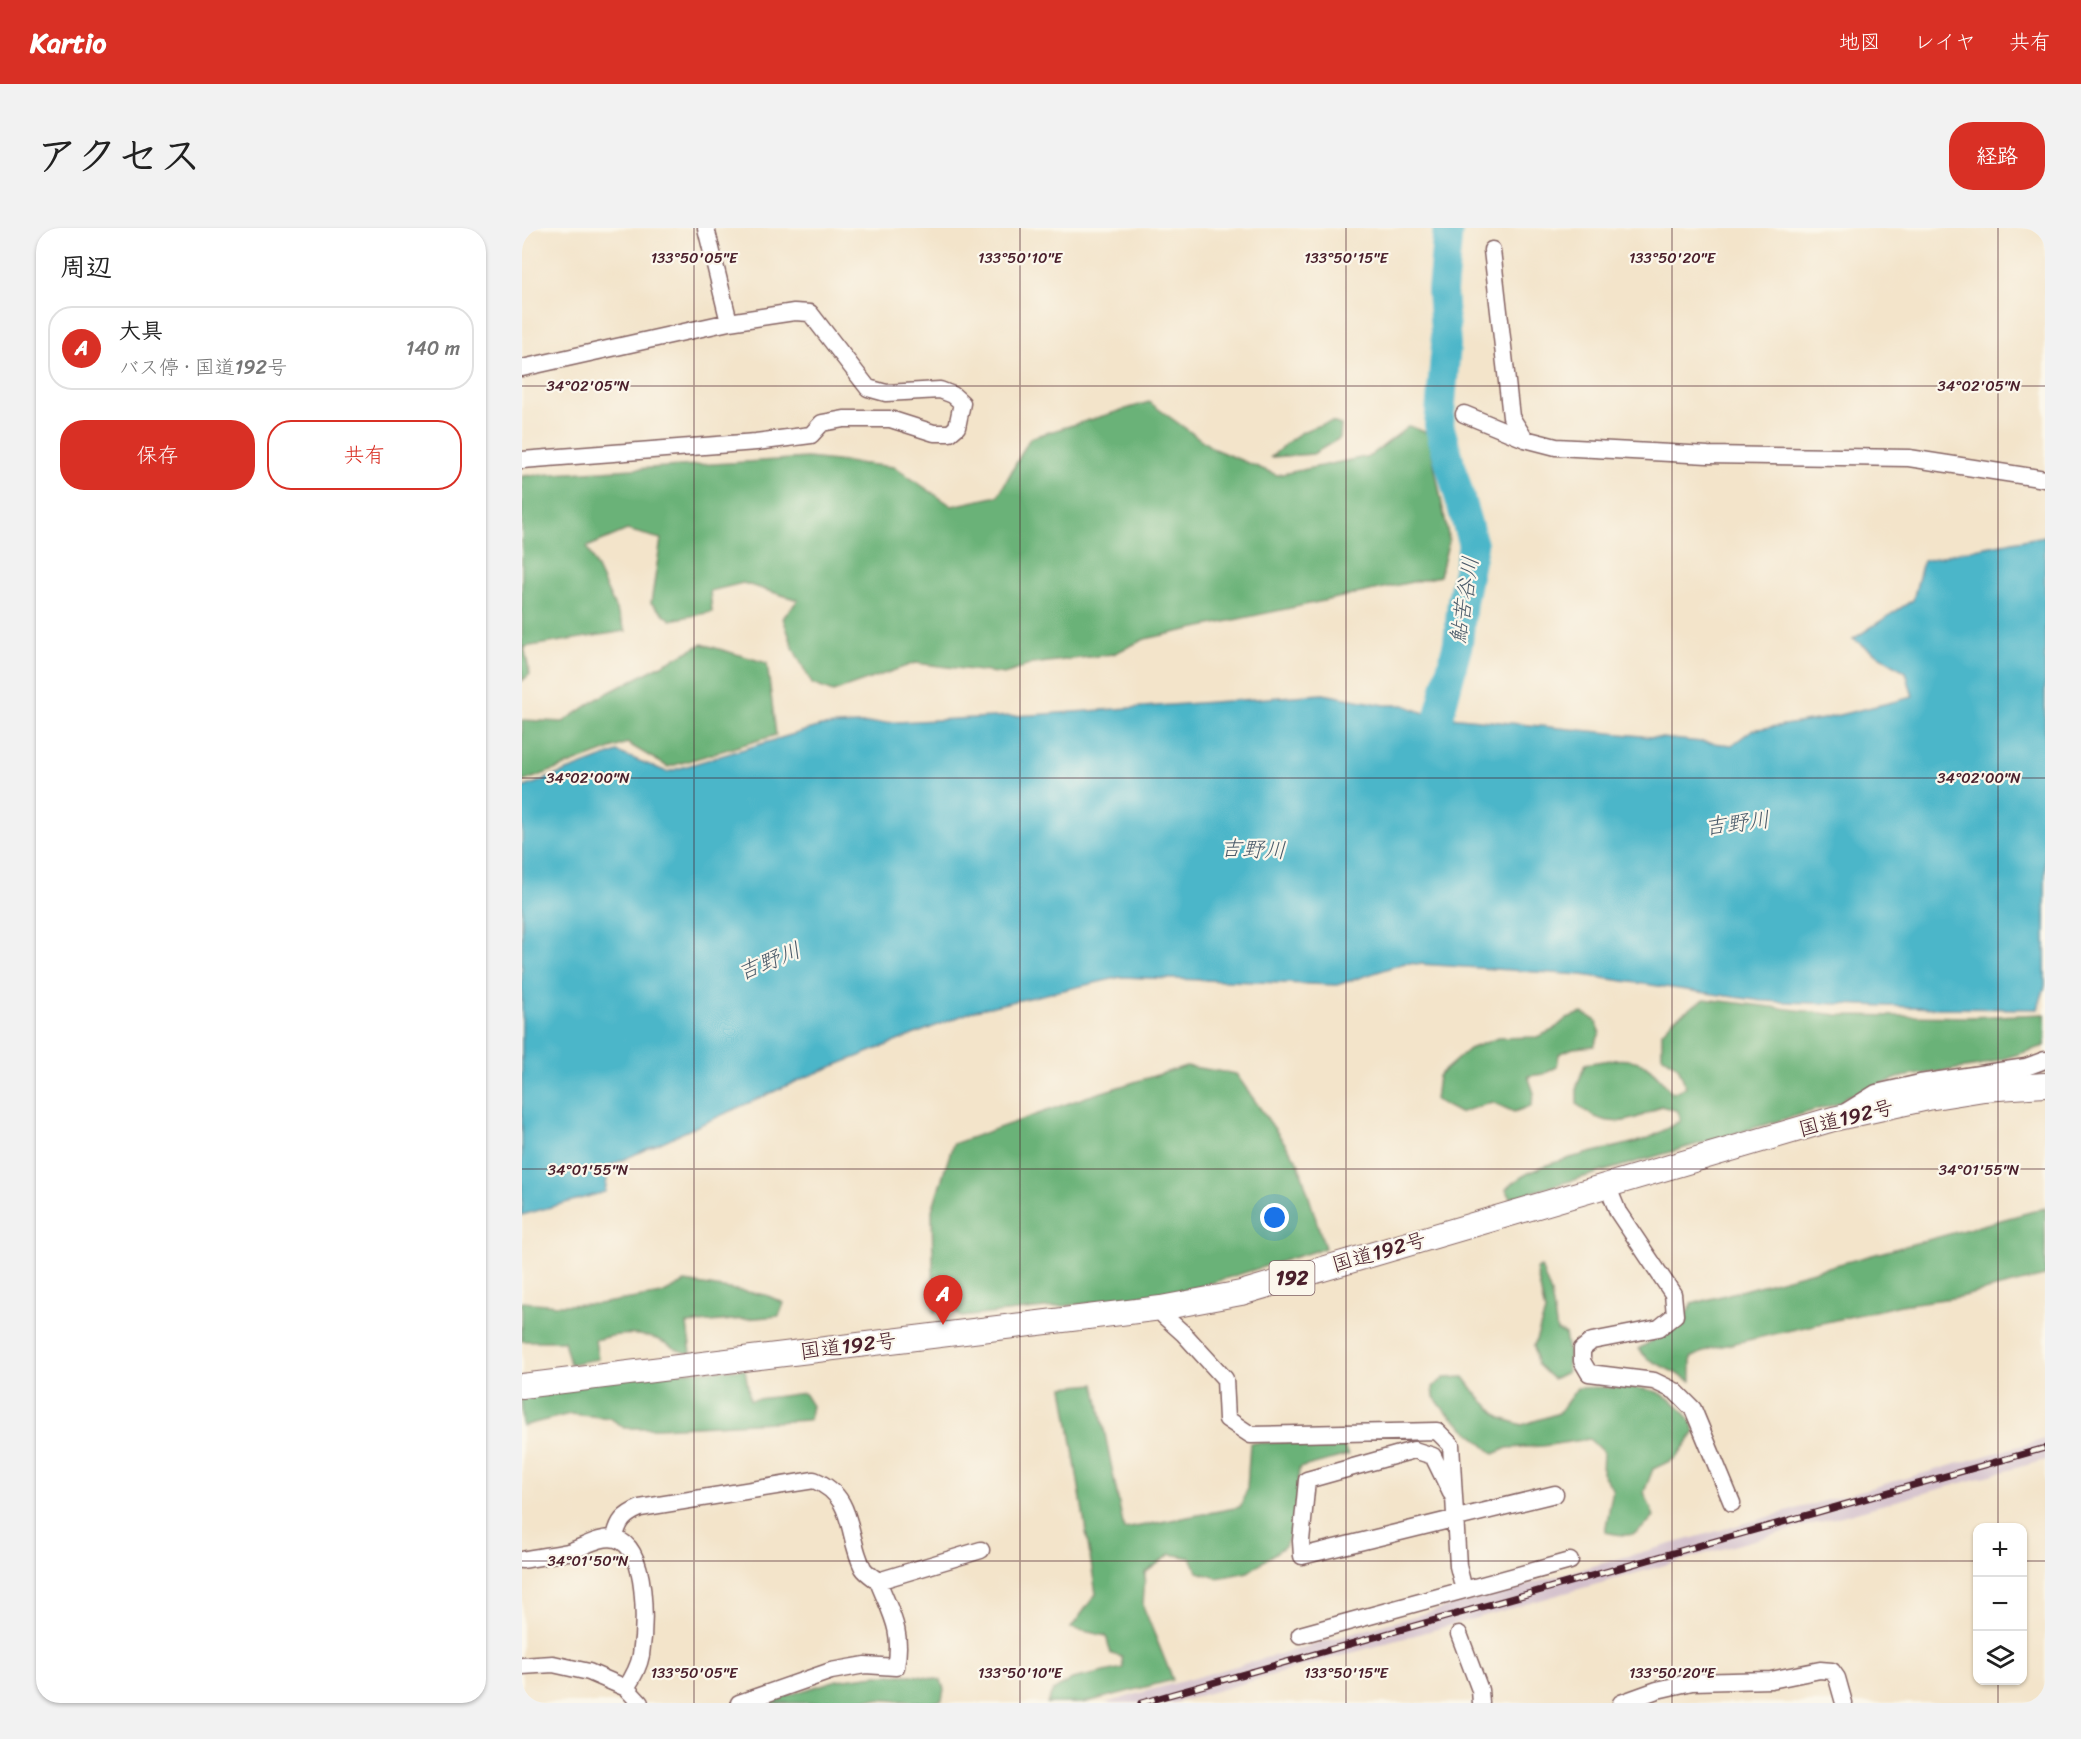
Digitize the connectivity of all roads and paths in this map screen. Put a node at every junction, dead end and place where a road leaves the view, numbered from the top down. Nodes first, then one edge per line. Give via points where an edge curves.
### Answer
1 (706, 228) edge
2 (1492, 250) dead end
3 (729, 322) junction
4 (522, 368) edge
5 (1464, 414) dead end
6 (1525, 440) junction
7 (522, 460) edge
8 (2045, 479) edge
9 (2045, 1060) edge
10 (2045, 1085) edge
11 (1833, 1119) junction
12 (1607, 1185) junction
13 (1161, 1308) junction
14 (522, 1386) edge
15 (1556, 1494) dead end
16 (1454, 1496) junction
17 (1732, 1503) dead end
18 (1455, 1518) junction
19 (615, 1538) junction
20 (981, 1550) dead end
21 (522, 1560) edge
22 (1570, 1561) dead end
23 (878, 1581) junction
24 (1464, 1590) junction
25 (1459, 1634) dead end
26 (1300, 1635) dead end
27 (522, 1666) edge
28 (626, 1688) junction
29 (640, 1703) edge
30 (739, 1703) edge
31 (1481, 1703) edge
32 (1621, 1703) edge
33 (1844, 1703) edge

1 - 3 street
2 - 6 street via 1511,417
3 - 4 street
3 - 7 street via 810,313 868,388 886,393 940,390 953,395 962,403 957,427 950,433 934,433 890,420 844,419 822,423 811,435
5 - 6 street
6 - 8 street via 1556,447 1696,454 1909,458
9 - 11 street via 1876,1093
10 - 11 highway, 国道192号 / 192 via 1984,1089
11 - 12 highway, 国道192号 / 192
12 - 13 highway, 国道192号 / 192 via 1241,1293
12 - 17 street via 1618,1212 1673,1294 1676,1315 1659,1329 1592,1341 1582,1349 1582,1361 1589,1373 1654,1382 1675,1391 1693,1409
13 - 14 highway, 国道192号 / 192
13 - 16 street via 1164,1316 1224,1379 1227,1419 1251,1435 1437,1431 1451,1446
15 - 18 street
16 - 18 street
16 - 18 street via 1433,1456 1414,1450 1307,1480 1300,1540 1302,1556
18 - 24 street
19 - 21 street
19 - 23 street via 618,1524 640,1508 814,1480 829,1486 844,1505 864,1570
19 - 28 street via 626,1544 638,1566 645,1595 641,1657
20 - 23 street
22 - 24 street
23 - 30 street via 896,1626 900,1646 896,1667 865,1665 831,1671
24 - 26 street
25 - 31 street
27 - 28 street via 553,1664 589,1672
28 - 29 street
32 - 33 street via 1692,1682 1772,1680 1820,1671 1833,1671

